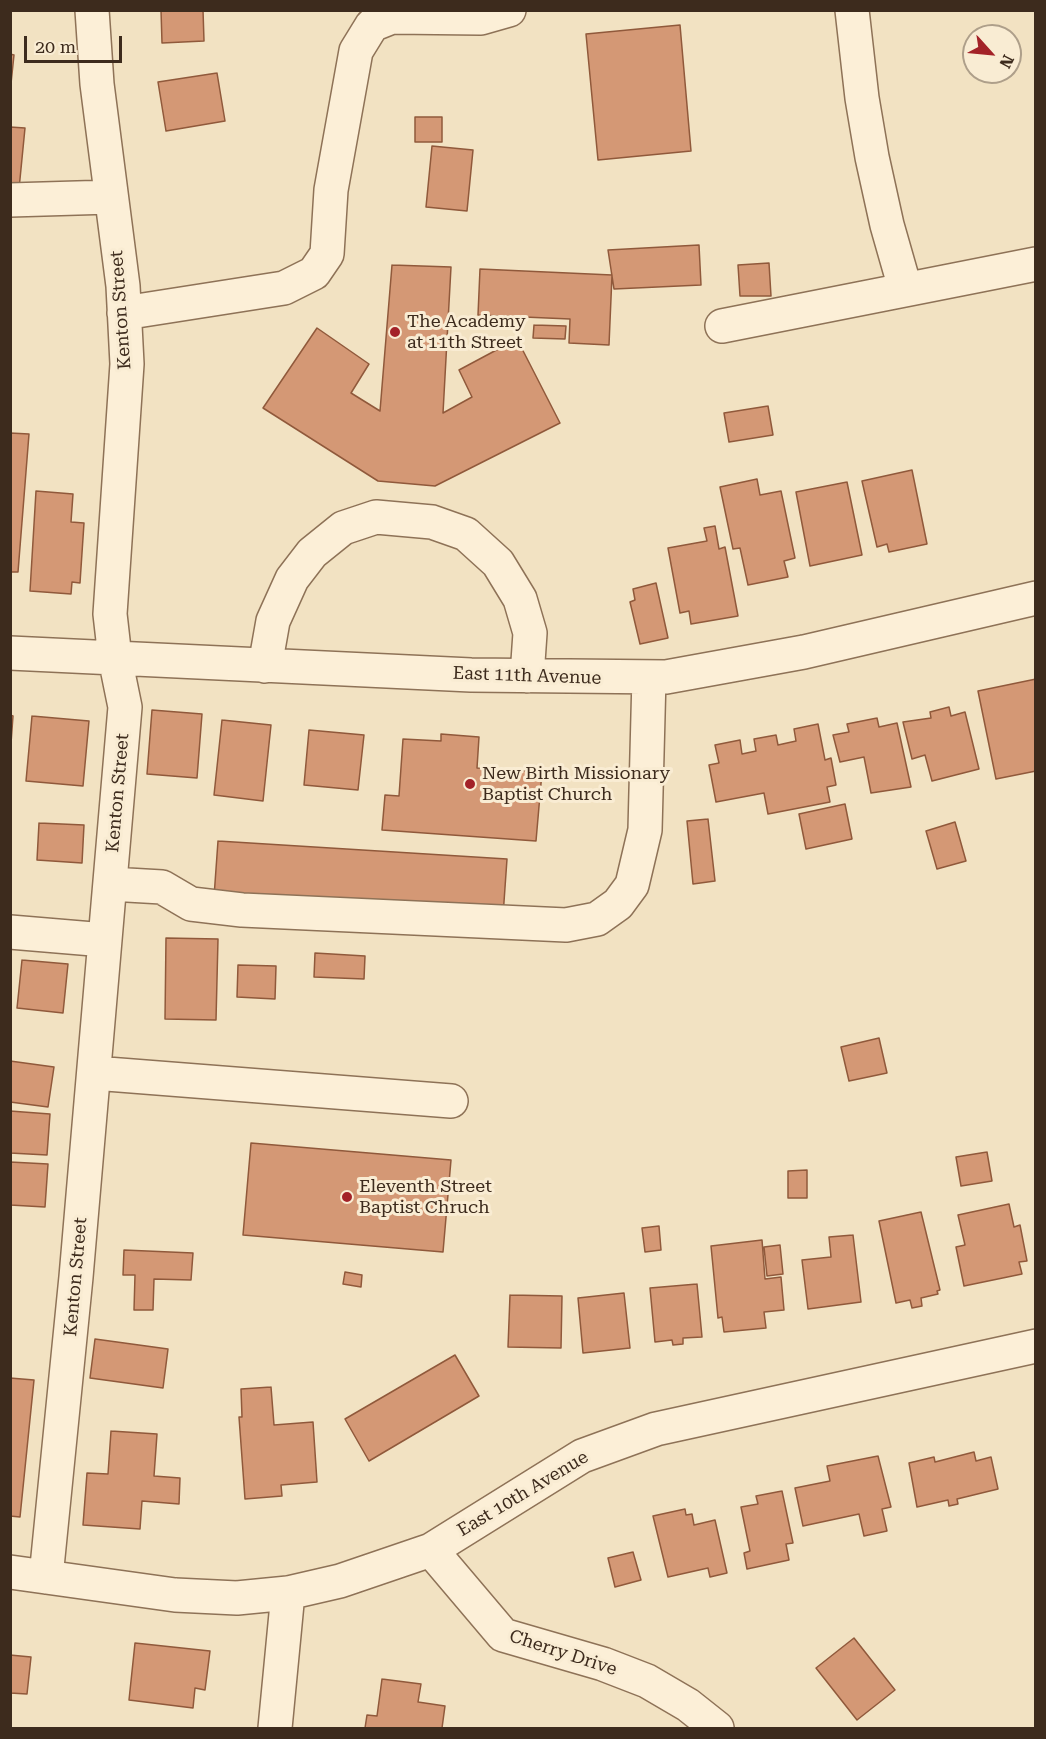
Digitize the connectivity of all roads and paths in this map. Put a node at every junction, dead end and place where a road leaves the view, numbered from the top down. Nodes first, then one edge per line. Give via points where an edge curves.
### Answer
1 (92, 10) edge
2 (509, 10) edge
3 (852, 10) edge
4 (111, 197) junction
5 (10, 200) edge
6 (1035, 264) edge
7 (905, 288) junction
8 (124, 313) junction
9 (722, 326) dead end
10 (1035, 598) edge
11 (10, 653) edge
12 (115, 658) junction
13 (265, 666) junction
14 (527, 676) junction
15 (649, 678) junction
16 (110, 884) junction
17 (10, 932) edge
18 (105, 940) junction
19 (94, 1073) junction
20 (451, 1101) dead end
21 (1035, 1346) edge
22 (431, 1550) junction
23 (10, 1572) edge
24 (46, 1577) junction
25 (288, 1593) junction
26 (275, 1728) edge
27 (717, 1728) edge

1 - 4 street, Kenton Street
2 - 8 street via 481,18 392,17 372,25 356,51 332,190 327,254 314,273 284,288
3 - 7 street via 872,157
4 - 5 street
4 - 8 street, Kenton Street
6 - 7 street
7 - 9 street
8 - 12 street, Kenton Street via 127,364 110,614
10 - 15 street, East 11th Avenue via 804,652
11 - 12 street, East 11th Avenue
12 - 13 street, East 11th Avenue
12 - 16 street, Kenton Street via 125,707
13 - 14 street, East 11th Avenue
13 - 14 street via 273,621 292,579 312,553 343,528 375,517 432,522 466,534 498,563 520,599 530,633
14 - 15 street, East 11th Avenue
15 - 16 street via 645,830 632,885 618,904 597,919 566,926 242,910 191,904 162,887
16 - 18 street, Kenton Street
17 - 18 street
18 - 19 street, Kenton Street
19 - 20 street
19 - 24 street, Kenton Street
21 - 22 street, East 10th Avenue via 656,1429 582,1455
22 - 25 street, East 10th Avenue via 340,1581
22 - 27 street, Cherry Drive via 503,1635 647,1681
23 - 24 street, East 10th Avenue
24 - 25 street, East 10th Avenue via 175,1594 237,1598
25 - 26 street

